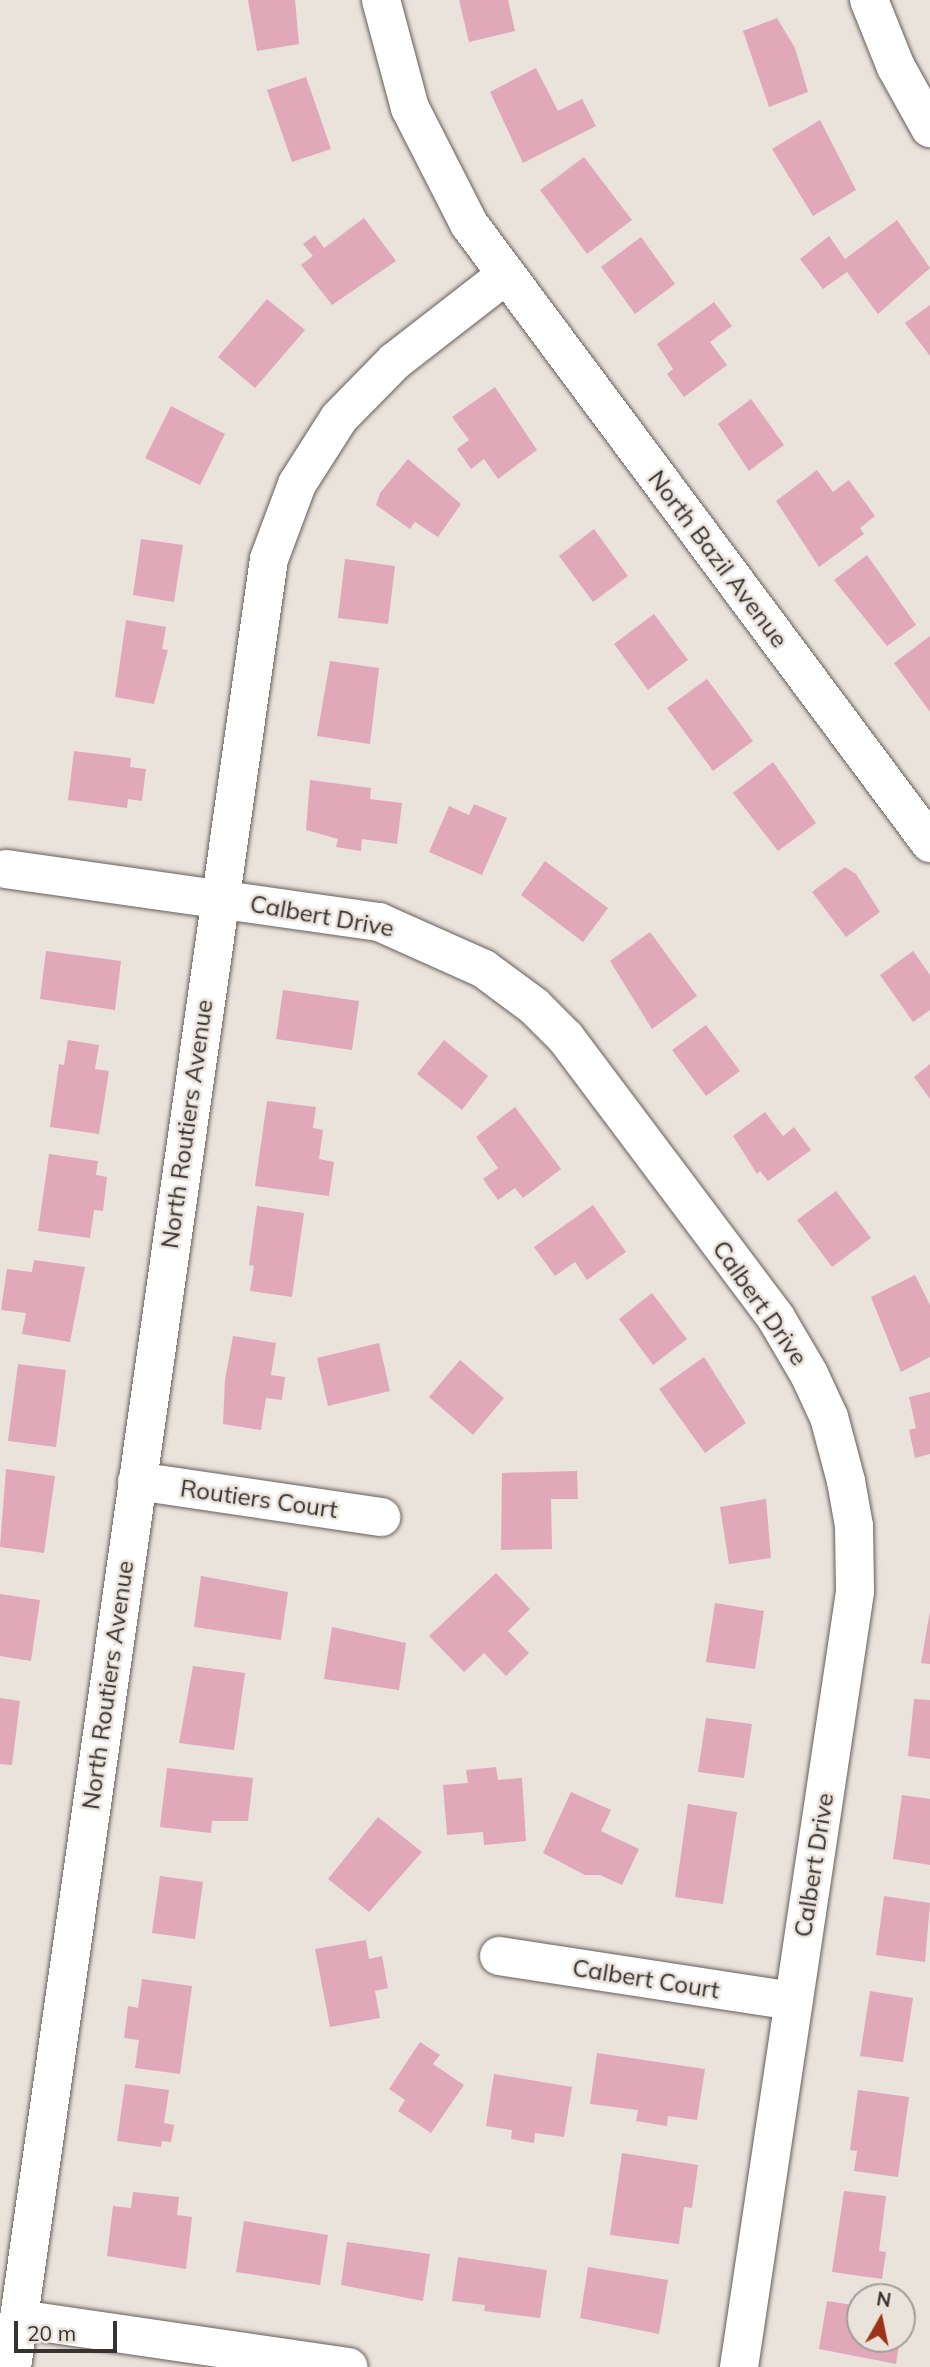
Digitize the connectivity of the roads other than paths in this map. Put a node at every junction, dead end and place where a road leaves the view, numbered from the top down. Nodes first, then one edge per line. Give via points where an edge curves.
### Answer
1 (381, 0) edge
2 (869, 0) edge
3 (920, 91) edge
4 (930, 128) edge
5 (506, 275) junction
6 (930, 843) edge
7 (6, 869) dead end
8 (219, 898) junction
9 (137, 1481) junction
10 (381, 1517) dead end
11 (499, 1956) dead end
12 (794, 2001) junction
13 (19, 2319) junction
14 (12, 2367) edge
15 (349, 2367) edge
16 (739, 2367) edge

1 - 5 street via 400,78 423,137 468,224
2 - 3 street
3 - 4 street
5 - 6 street, North Bazil Avenue
5 - 8 street, North Routiers Avenue via 360,395 321,444 290,499 263,591
7 - 8 street, Calbert Drive
8 - 9 street, North Routiers Avenue
8 - 12 street, Calbert Drive via 379,922 484,969 534,1006 573,1047 776,1318 809,1374 839,1447 852,1510 855,1577
9 - 10 street, Routiers Court
9 - 13 street, North Routiers Avenue
11 - 12 street, Calbert Court
12 - 16 street, Calbert Drive
13 - 14 street, North Routiers Avenue
13 - 15 street

